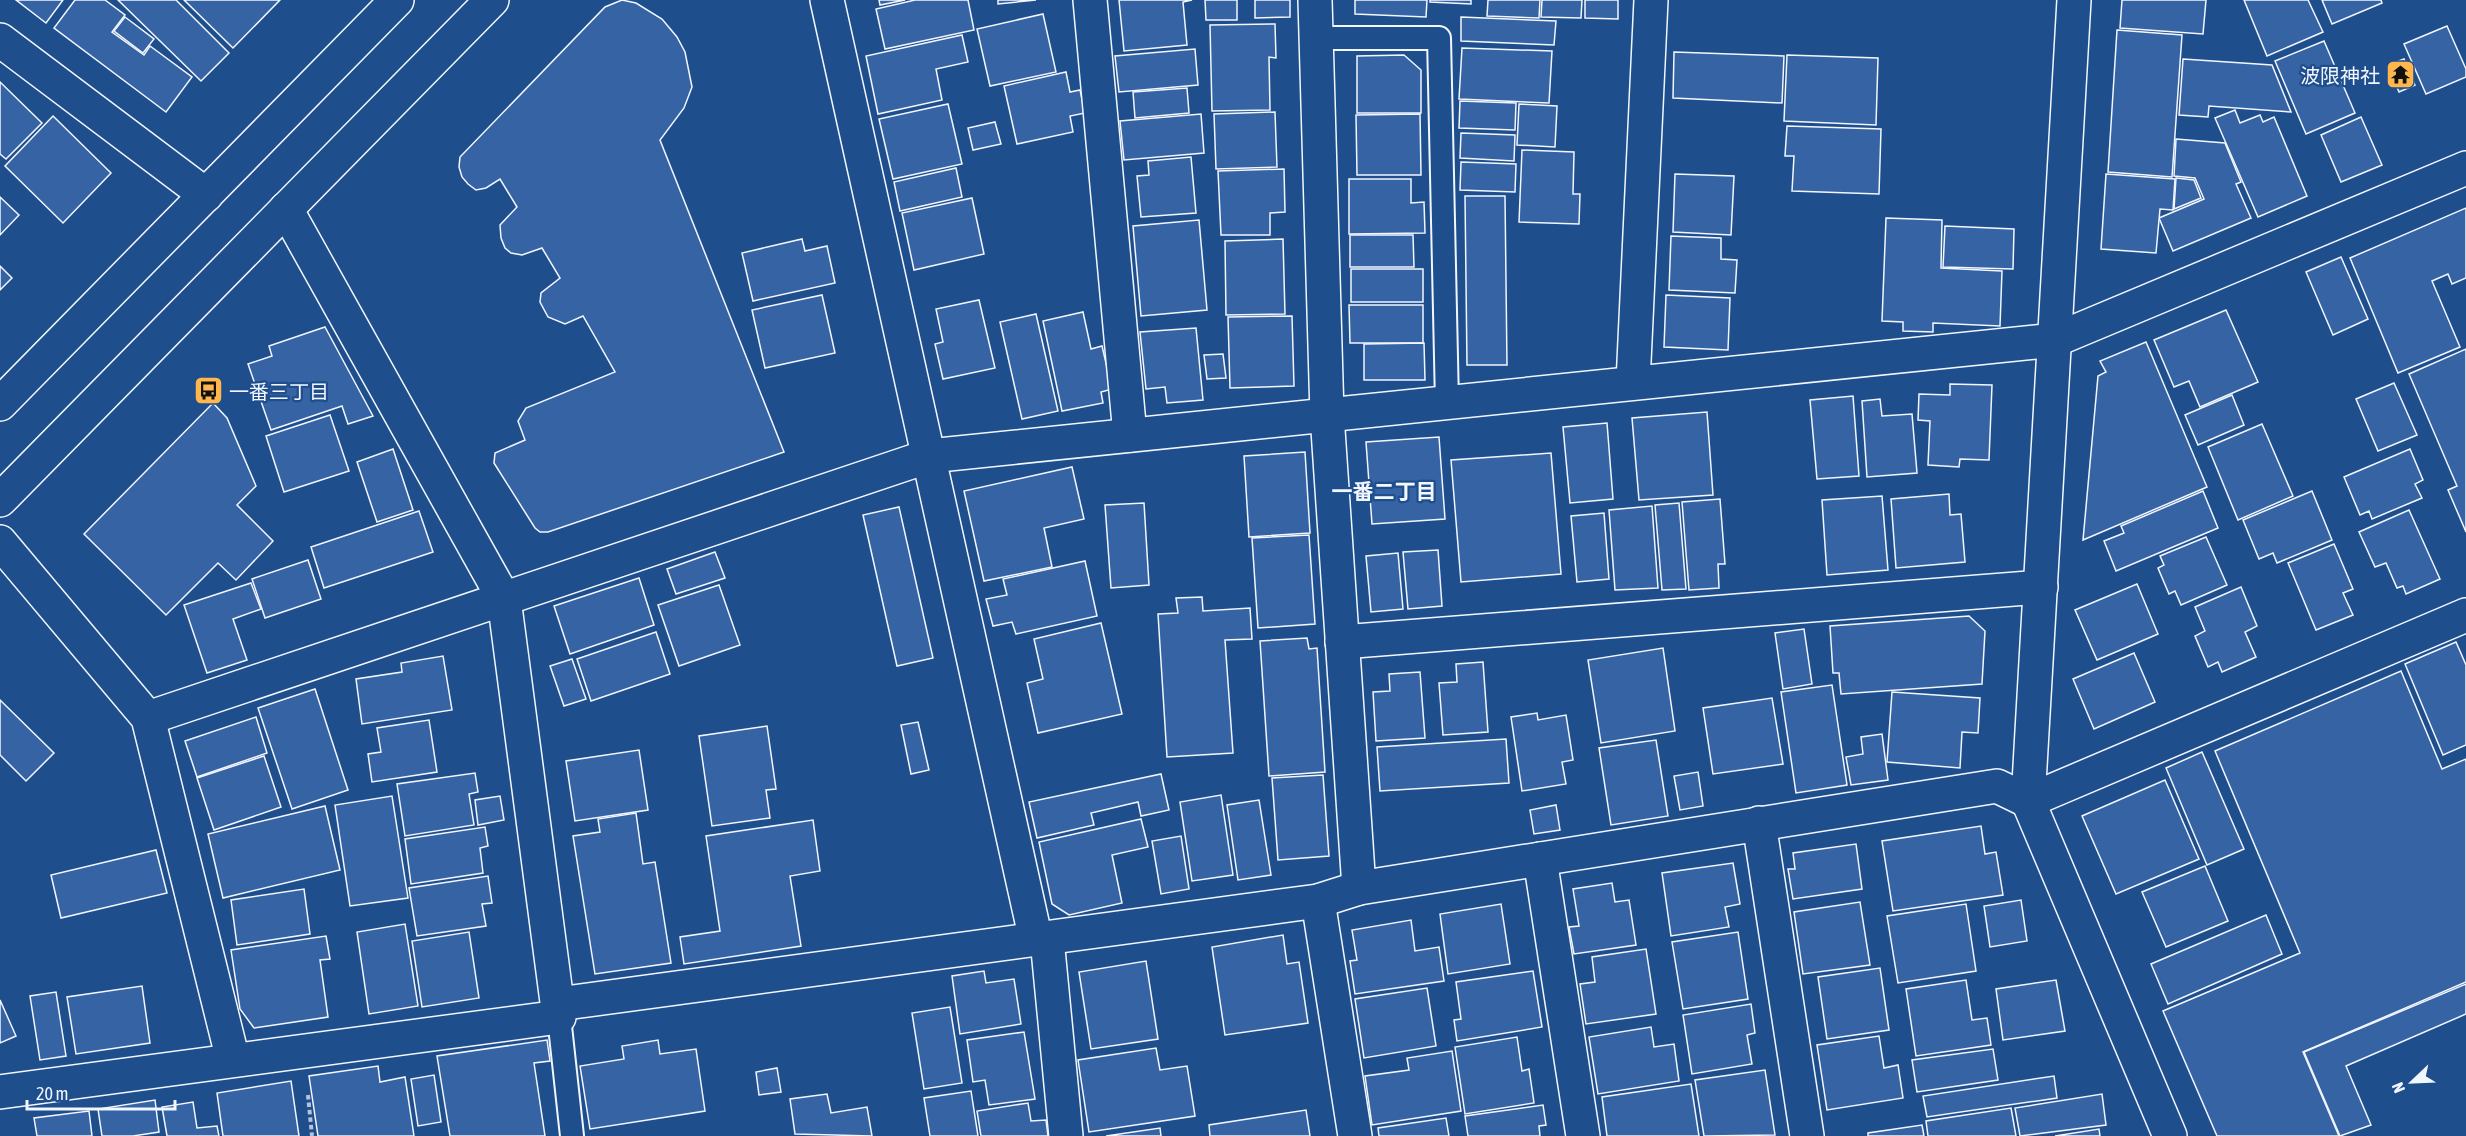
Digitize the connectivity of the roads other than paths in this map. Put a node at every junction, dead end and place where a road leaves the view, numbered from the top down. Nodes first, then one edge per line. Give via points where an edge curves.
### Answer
1 (397, 0) edge
2 (492, 0) edge
3 (827, 0) edge
4 (1090, 0) edge
5 (1315, 0) edge
6 (1651, 0) edge
7 (2074, 0) edge
8 (1316, 38) junction
9 (0, 40) edge
10 (2466, 168) edge
11 (206, 195) junction
12 (286, 209) junction
13 (2055, 340) junction
14 (1633, 383) junction
15 (1447, 403) junction
16 (0, 404) edge
17 (1327, 415) junction
18 (1130, 435) junction
19 (929, 456) junction
20 (0, 500) edge
21 (0, 542) edge
22 (2041, 587) junction
23 (504, 599) junction
24 (2466, 615) edge
25 (1342, 642) junction
26 (148, 718) junction
27 (2028, 801) junction
28 (1759, 823) junction
29 (1540, 859) junction
30 (1359, 888) junction
31 (1318, 901) junction
32 (1042, 940) junction
33 (558, 1010) junction
34 (233, 1060) junction
35 (0, 1092) edge
36 (572, 1136) edge
37 (1066, 1136) edge
38 (1355, 1136) edge
39 (1584, 1136) edge
40 (1807, 1136) edge
41 (2170, 1136) edge

1 - 11 street
2 - 12 street
3 - 19 street
4 - 18 street
5 - 8 street
6 - 14 street
7 - 13 street
8 - 15 lane via 1439,38
8 - 17 street
9 - 11 street
10 - 13 street
11 - 16 street
12 - 20 street
12 - 23 street
13 - 14 street
13 - 22 street
14 - 15 street
15 - 17 street
17 - 18 street
17 - 25 street
18 - 19 street
19 - 23 street
19 - 32 street
21 - 26 street
22 - 25 street
22 - 27 street
23 - 26 street
23 - 33 street
24 - 27 street
25 - 30 street
26 - 34 street
27 - 28 street via 1997,786
27 - 41 street
28 - 29 street
28 - 40 street
29 - 30 street
29 - 39 street
30 - 31 street
31 - 32 street
31 - 38 street
32 - 33 street
32 - 37 street
33 - 34 street
33 - 36 lane
34 - 35 street

